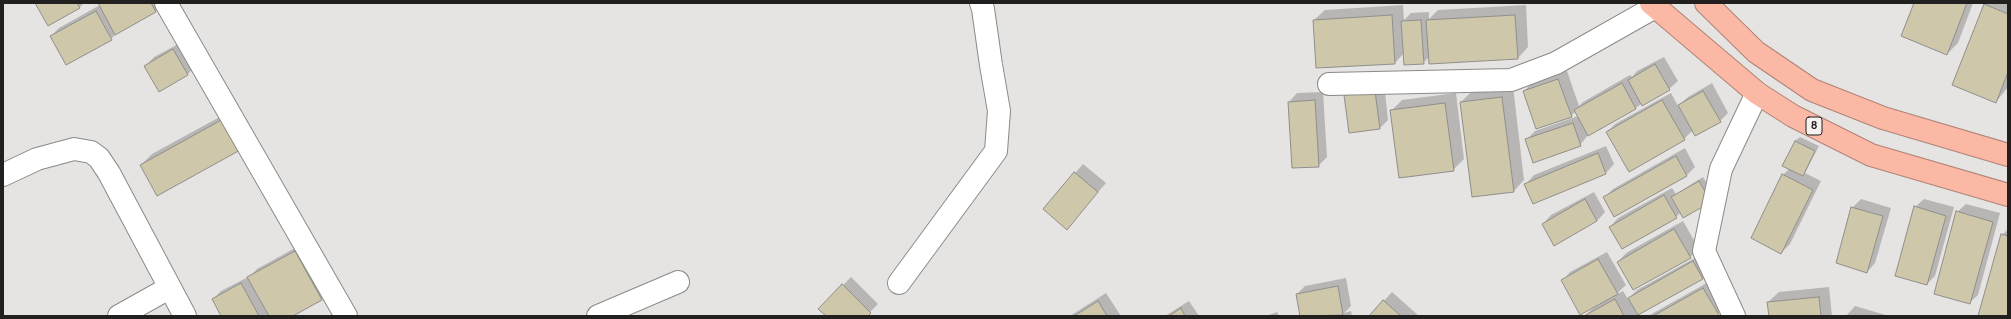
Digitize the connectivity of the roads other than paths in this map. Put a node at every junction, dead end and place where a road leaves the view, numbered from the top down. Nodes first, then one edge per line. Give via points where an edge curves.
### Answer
1 (166, 3) edge
2 (981, 3) edge
3 (1706, 3) edge
4 (1653, 5) edge
5 (1329, 84) dead end
6 (1757, 93) junction
7 (2008, 155) edge
8 (3, 175) edge
9 (2008, 194) edge
10 (678, 282) dead end
11 (899, 283) dead end
12 (169, 288) junction
13 (120, 316) edge
14 (185, 316) edge
15 (346, 316) edge
16 (598, 316) edge
17 (1734, 316) edge

1 - 15 street
2 - 11 street via 999,111 996,151
3 - 7 highway via 1756,52 1812,90 1883,118
4 - 5 street via 1556,64 1511,80
4 - 6 highway, 8
6 - 9 highway, 8 via 1793,116 1871,155
6 - 17 street via 1721,169 1704,251
8 - 12 street via 37,159 74,149 91,152 99,158 109,173
10 - 16 street
12 - 13 street
12 - 14 street

